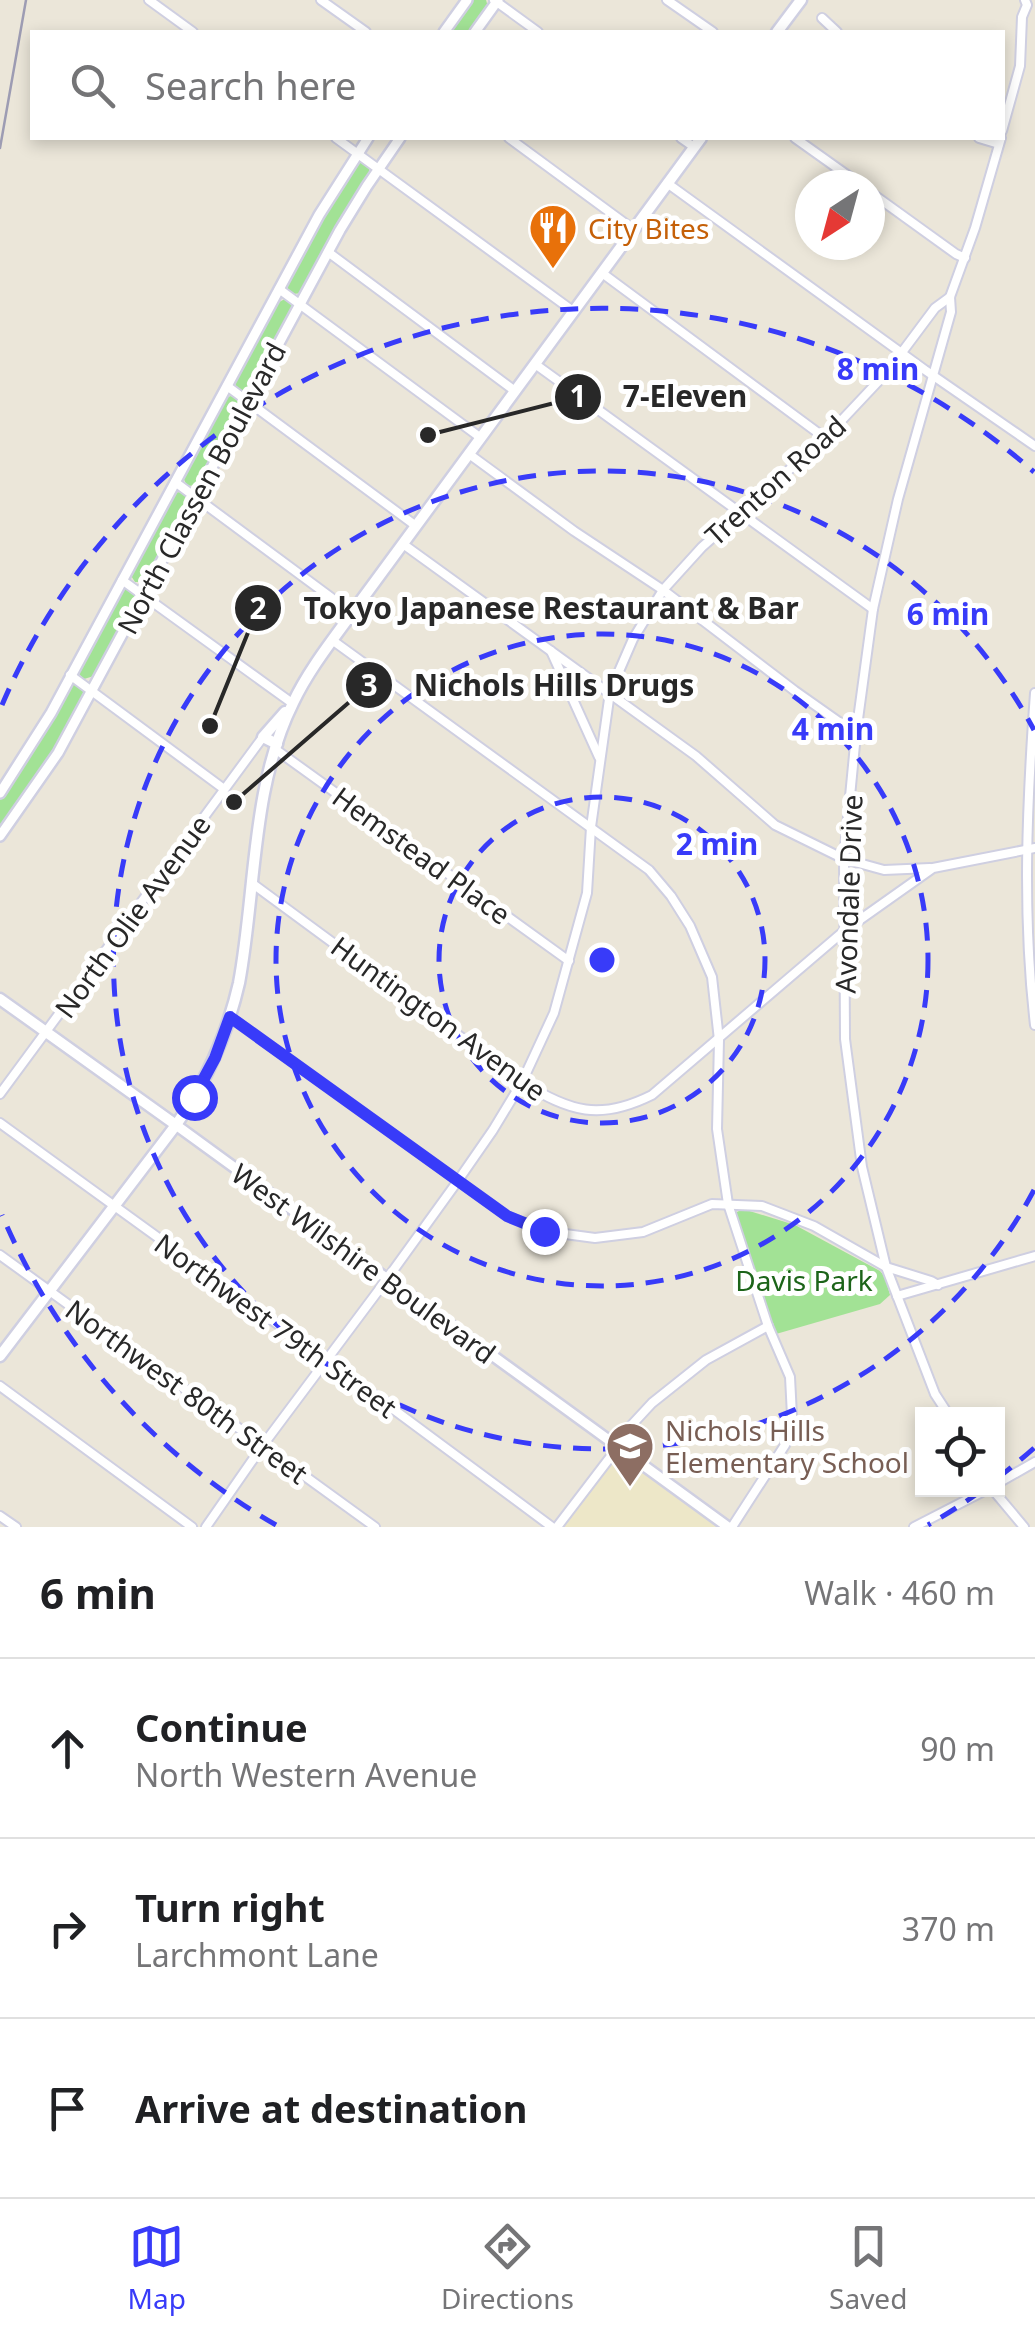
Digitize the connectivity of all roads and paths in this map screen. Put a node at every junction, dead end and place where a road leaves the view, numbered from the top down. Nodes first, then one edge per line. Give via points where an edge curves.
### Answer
1 (149, 0) edge
2 (321, 0) edge
3 (467, 0) edge
4 (667, 0) edge
5 (801, 0) edge
6 (496, 1) edge
7 (1029, 5) edge
8 (822, 18) dead end
9 (190, 30) edge
10 (363, 30) edge
11 (445, 30) edge
12 (476, 30) edge
13 (535, 30) edge
14 (710, 30) edge
15 (778, 30) edge
16 (835, 30) edge
17 (1005, 125) edge
18 (339, 140) edge
19 (367, 140) edge
20 (399, 140) edge
21 (512, 140) edge
22 (799, 140) edge
23 (1000, 140) edge
24 (697, 142) edge
25 (358, 152) junction
26 (379, 167) junction
27 (840, 170) edge
28 (668, 183) junction
29 (885, 203) edge
30 (634, 230) junction
31 (328, 252) junction
32 (965, 258) junction
33 (602, 273) junction
34 (279, 289) junction
35 (950, 297) junction
36 (300, 305) junction
37 (574, 311) junction
38 (902, 354) junction
39 (535, 364) junction
40 (933, 376) junction
41 (227, 386) junction
42 (515, 391) junction
43 (248, 401) junction
44 (481, 438) junction
45 (825, 438) junction
46 (1035, 446) edge
47 (469, 454) junction
48 (175, 482) junction
49 (196, 497) junction
50 (739, 513) junction
51 (416, 526) junction
52 (403, 544) junction
53 (122, 580) junction
54 (662, 590) junction
55 (143, 595) junction
56 (873, 609) junction
57 (352, 613) junction
58 (332, 640) junction
59 (549, 648) junction
60 (70, 676) junction
61 (92, 691) junction
62 (610, 692) junction
63 (1035, 692) edge
64 (292, 704) junction
65 (856, 734) junction
66 (263, 737) junction
67 (276, 746) junction
68 (600, 761) junction
69 (224, 789) junction
70 (0, 793) edge
71 (591, 827) junction
72 (0, 836) edge
73 (1031, 849) edge
74 (844, 859) junction
75 (933, 868) junction
76 (253, 884) junction
77 (844, 931) junction
78 (568, 960) junction
79 (0, 999) edge
80 (230, 1017) junction
81 (1035, 1025) edge
82 (46, 1033) junction
83 (718, 1040) junction
84 (522, 1082) junction
85 (0, 1094) edge
86 (0, 1123) edge
87 (176, 1126) junction
88 (457, 1182) junction
89 (728, 1204) junction
90 (113, 1207) junction
91 (0, 1255) edge
92 (1035, 1256) edge
93 (886, 1266) junction
94 (387, 1279) junction
95 (938, 1286) junction
96 (49, 1292) junction
97 (897, 1296) junction
98 (768, 1326) junction
99 (0, 1356) edge
100 (327, 1360) junction
101 (0, 1386) edge
102 (943, 1407) edge
103 (262, 1445) junction
104 (616, 1445) junction
105 (1035, 1462) edge
106 (1005, 1479) edge
107 (972, 1497) edge
108 (1000, 1497) edge
109 (0, 1516) edge
110 (16, 1527) edge
111 (192, 1527) edge
112 (206, 1527) edge
113 (375, 1527) edge
114 (554, 1527) edge
115 (730, 1527) edge
116 (914, 1527) edge
117 (1024, 1527) edge

1 - 9 street
2 - 10 street
3 - 11 street
4 - 14 street
5 - 15 main road
6 - 12 street
6 - 13 street
7 - 17 street, Avondale Drive via 1022,18 1026,56
8 - 16 street
18 - 25 street
19 - 25 street, North Classen Boulevard
20 - 26 street, North Classen Boulevard
21 - 30 street
22 - 27 street
23 - 32 street, Avondale Drive
24 - 28 main road
25 - 26 street
25 - 34 street, North Classen Boulevard
26 - 31 street, North Classen Boulevard
26 - 37 street
28 - 30 main road
28 - 38 street
29 - 32 street
30 - 33 main road
31 - 36 street, North Classen Boulevard
31 - 42 street
32 - 35 street, Avondale Drive
33 - 37 main road
33 - 45 street
34 - 36 street
34 - 41 street, North Classen Boulevard
35 - 38 street, Trenton Road
35 - 40 street, Avondale Drive
36 - 43 street, North Classen Boulevard
36 - 44 street
37 - 39 main road
38 - 40 street
38 - 45 street, Trenton Road
39 - 42 main road
39 - 50 street
40 - 46 street
40 - 56 street, Avondale Drive
41 - 43 street
41 - 48 street, North Classen Boulevard
42 - 44 main road
43 - 49 street, North Classen Boulevard
43 - 51 street
44 - 47 main road
45 - 50 street, Trenton Road
47 - 51 main road
47 - 54 street
48 - 49 street
48 - 53 street, North Classen Boulevard
49 - 55 street, North Classen Boulevard
49 - 57 street
50 - 54 street, Trenton Road
50 - 56 street
51 - 52 main road
52 - 57 main road
52 - 59 street
53 - 55 street
53 - 60 street, North Classen Boulevard
54 - 62 street, Trenton Road
54 - 65 street
55 - 61 street, North Classen Boulevard
55 - 64 street
56 - 65 street, Avondale Drive
57 - 58 main road
58 - 64 main road
58 - 71 street
59 - 62 street
59 - 68 street
60 - 61 street
60 - 70 street, North Classen Boulevard
61 - 69 street
61 - 72 street, North Classen Boulevard
62 - 68 street, Trenton Road
62 - 74 street via 775,825
63 - 73 street
64 - 66 main road
64 - 67 main road
65 - 74 street, Avondale Drive
66 - 67 main road
66 - 69 street, North Olie Avenue
67 - 76 main road
67 - 78 street, Hemstead Place
68 - 71 street, Trenton Road
69 - 82 street, North Olie Avenue
71 - 78 street, Trenton Road via 586,892
71 - 83 street via 649,870 690,926 712,977
73 - 75 street, Huntington Avenue
73 - 81 street via 1028,968
74 - 75 street via 884,870
74 - 77 street, Avondale Drive
75 - 77 street, Huntington Avenue
76 - 80 main road
76 - 84 street, Huntington Avenue
77 - 83 street, Huntington Avenue
77 - 93 street, Avondale Drive via 845,1039 862,1167
78 - 84 street, Trenton Road via 554,1013
79 - 82 main road, West Wilshire Boulevard
80 - 87 main road
80 - 88 street
82 - 85 street, North Olie Avenue
82 - 87 main road, West Wilshire Boulevard
83 - 84 street, Huntington Avenue via 629,1107 599,1112 567,1106
83 - 89 street via 717,1129
84 - 88 street, Trenton Road
86 - 90 street, Northwest 79th Street
87 - 90 main road
87 - 94 street, West Wilshire Boulevard
88 - 89 street via 507,1216 544,1231 595,1238 643,1232 712,1204
88 - 94 street, Trenton Road
89 - 93 street via 762,1206 814,1226
89 - 98 street
90 - 96 main road
90 - 100 street, Northwest 79th Street
91 - 96 street, Northwest 80th Street
92 - 95 street
93 - 95 street
93 - 97 street, Avondale Drive
94 - 100 street, Trenton Road
94 - 104 street, West Wilshire Boulevard
95 - 97 street
96 - 99 main road
96 - 103 street, Northwest 80th Street
97 - 102 street, Avondale Drive
98 - 104 street via 706,1360 652,1402
98 - 115 street via 790,1377 792,1416 785,1445
100 - 103 street, Trenton Road
100 - 114 street, Northwest 79th Street
101 - 111 street
103 - 112 street, Trenton Road
103 - 113 street, Northwest 80th Street
104 - 114 street
104 - 115 street, West Wilshire Boulevard
105 - 106 street
107 - 116 street
108 - 117 street
109 - 110 street

